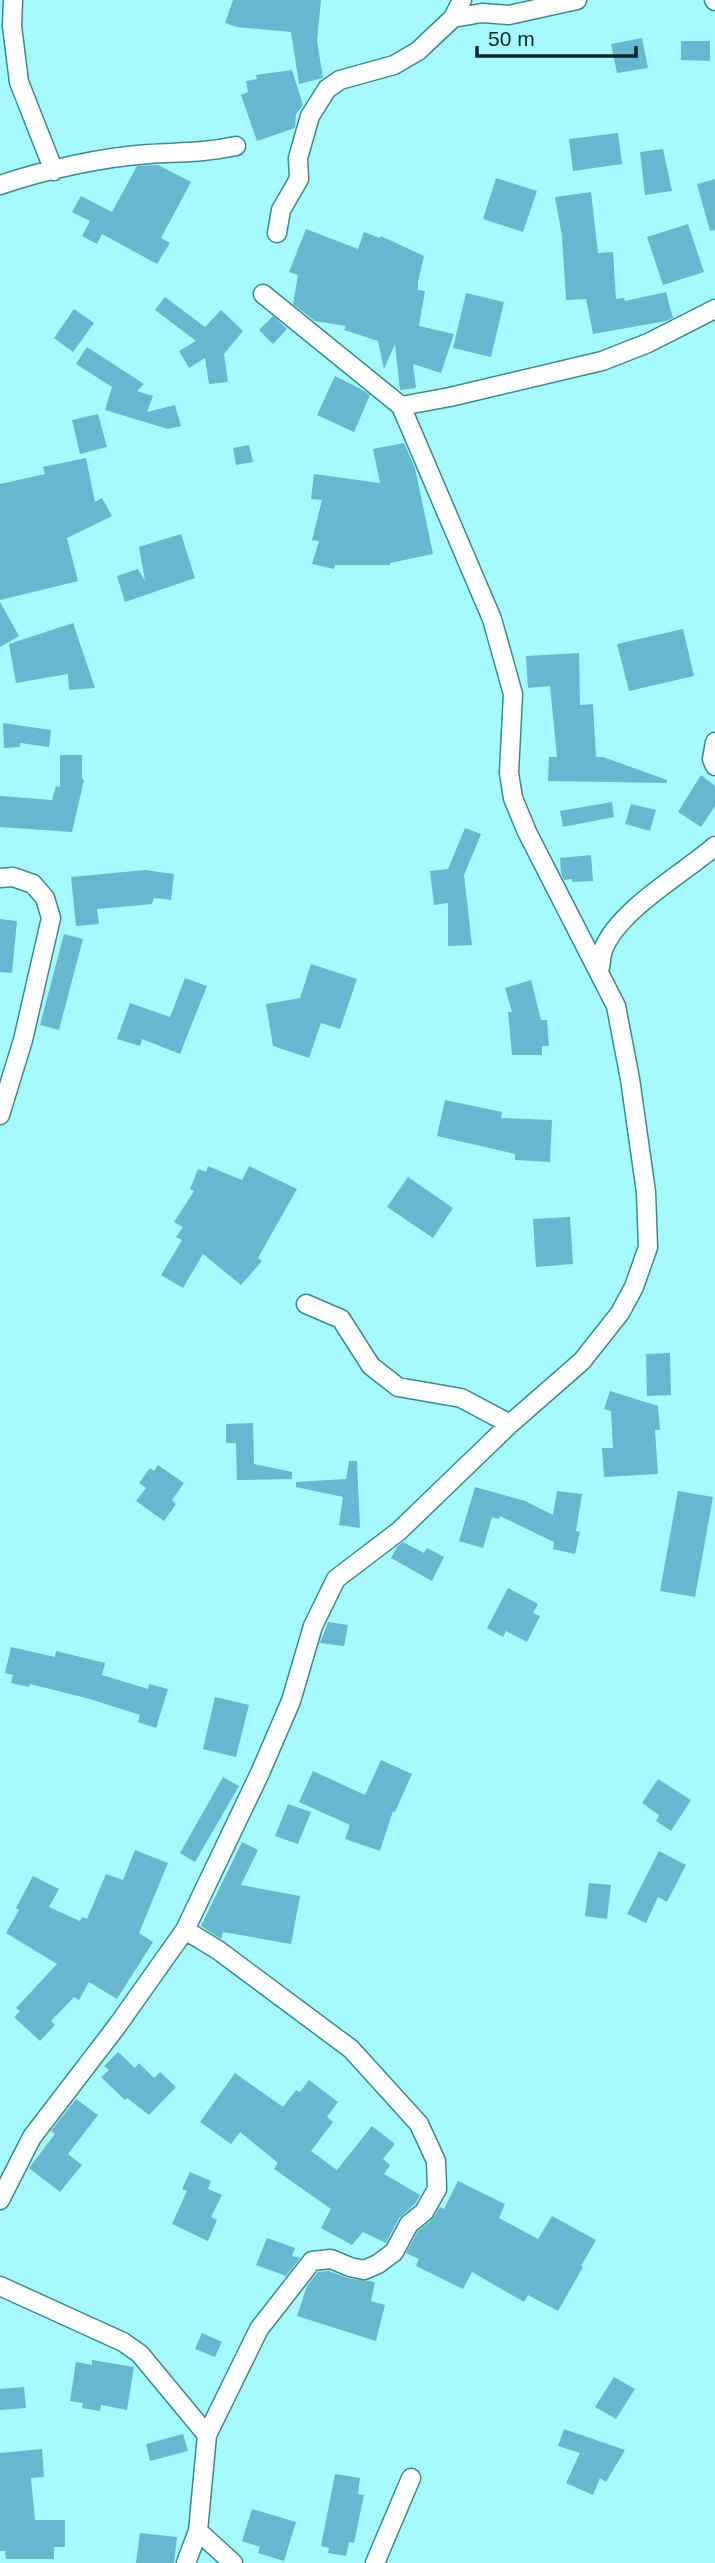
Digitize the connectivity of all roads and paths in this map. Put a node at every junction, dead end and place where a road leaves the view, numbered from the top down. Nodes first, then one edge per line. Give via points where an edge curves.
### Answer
1 (13, 0) edge
2 (462, 0) edge
3 (577, 0) edge
4 (453, 18) junction
5 (236, 146) dead end
6 (54, 171) junction
7 (0, 185) edge
8 (277, 233) dead end
9 (263, 294) dead end
10 (715, 309) edge
11 (401, 406) junction
12 (715, 742) edge
13 (715, 766) edge
14 (715, 846) edge
15 (0, 877) edge
16 (599, 971) junction
17 (0, 1115) edge
18 (306, 1304) dead end
19 (510, 1424) junction
20 (185, 1930) junction
21 (0, 2200) edge
22 (0, 2286) edge
23 (207, 2435) junction
24 (411, 2478) dead end
25 (198, 2531) junction
26 (186, 2563) edge
27 (233, 2563) edge
28 (375, 2563) edge

1 - 6 street via 19,82
2 - 4 street
3 - 4 street via 509,15
4 - 8 street via 418,51 394,65 340,80 327,89 310,116 298,158 299,179 281,210
5 - 6 street via 107,159
6 - 7 street
9 - 11 street
10 - 11 street via 602,361
11 - 16 street via 492,619 513,694 509,773 513,798
12 - 13 street
14 - 16 street via 639,905 612,934
15 - 17 street via 33,884 45,898 51,918
16 - 19 street via 616,1006 631,1079 646,1192 648,1248 620,1312 582,1361
18 - 19 street via 341,1320 371,1366 398,1387 461,1398
19 - 20 street via 399,1531 336,1578 313,1626 291,1701
20 - 21 street via 32,2137
20 - 23 street via 352,2049 419,2124 438,2176 437,2189 424,2212 408,2224 394,2252 378,2264 364,2270 331,2259 312,2261 259,2329
22 - 23 street via 140,2354
23 - 25 street
24 - 28 street
25 - 26 street
25 - 27 street

